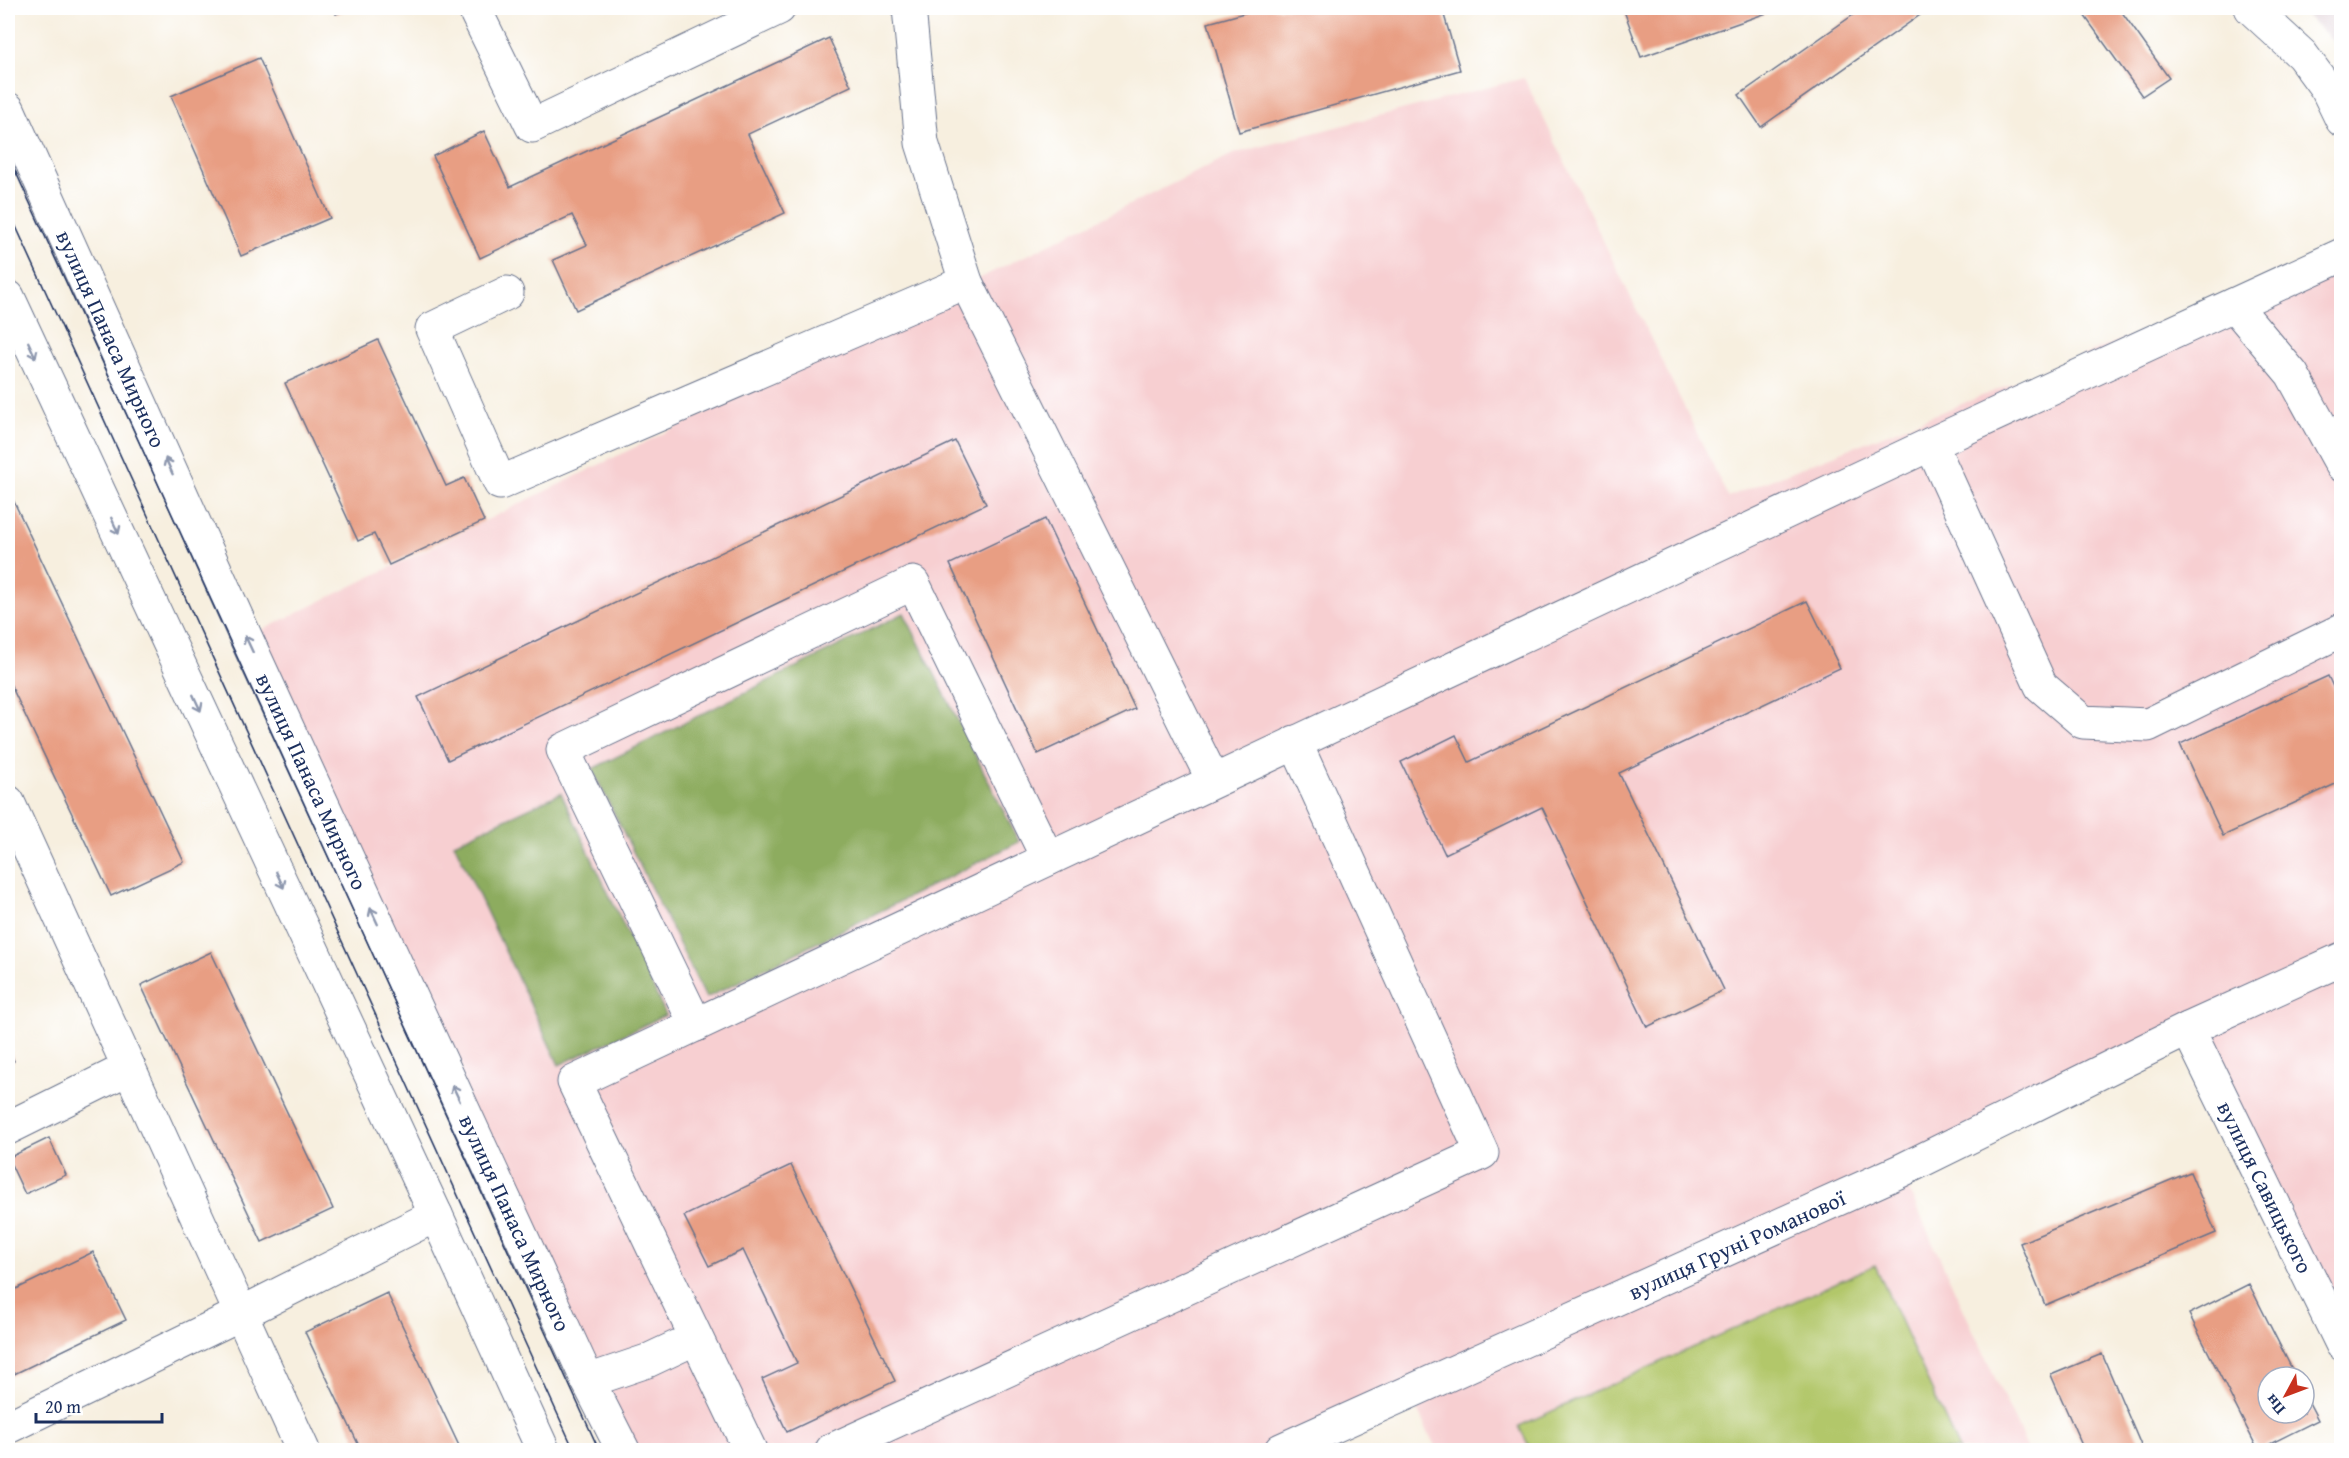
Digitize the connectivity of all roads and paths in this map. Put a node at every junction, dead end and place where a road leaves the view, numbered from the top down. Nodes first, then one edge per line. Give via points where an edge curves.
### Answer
1 (474, 8) edge
2 (779, 8) edge
3 (909, 8) edge
4 (2251, 8) edge
5 (8, 109) edge
6 (2342, 120) edge
7 (2342, 255) edge
8 (966, 282) junction
9 (507, 293) dead end
10 (8, 297) edge
11 (2234, 305) junction
12 (1931, 444) junction
13 (2342, 465) edge
14 (2342, 630) edge
15 (1295, 742) junction
16 (1213, 780) junction
17 (10, 813) edge
18 (1048, 859) junction
19 (2342, 959) edge
20 (696, 1025) junction
21 (2188, 1029) junction
22 (129, 1068) junction
23 (8, 1128) edge
24 (436, 1215) junction
25 (240, 1314) junction
26 (696, 1338) junction
27 (2342, 1344) edge
28 (588, 1382) junction
29 (8, 1427) edge
30 (303, 1450) edge
31 (543, 1450) edge
32 (623, 1450) edge
33 (750, 1450) edge
34 (832, 1450) edge
35 (1281, 1450) edge

1 - 2 main road via 532,126
3 - 8 main road via 922,143
4 - 6 main road via 2302,55 2327,89
28 -> 5 main road, вулиця Панаса Мирного
7 - 11 main road
8 - 9 main road via 500,483 432,329
8 - 16 main road
10 -> 24 main road
11 - 12 main road
11 - 13 main road via 2292,374
12 - 14 main road via 2041,686 2083,722 2148,725
12 - 15 main road
15 - 16 main road
15 - 34 main road via 1482,1153
16 - 18 main road
17 - 22 main road
18 - 20 main road
18 - 20 main road via 913,583 563,750
19 - 21 main road, вулиця Груні Романової
20 - 26 main road via 574,1082
21 - 27 main road, вулиця Савицького
21 - 35 main road, вулиця Груні Романової via 1900,1171
22 - 23 main road
22 - 25 main road
24 - 25 main road
24 - 31 main road
25 - 29 main road
25 - 30 main road
26 - 28 main road
26 - 33 main road
28 - 32 main road, вулиця Панаса Мирного

